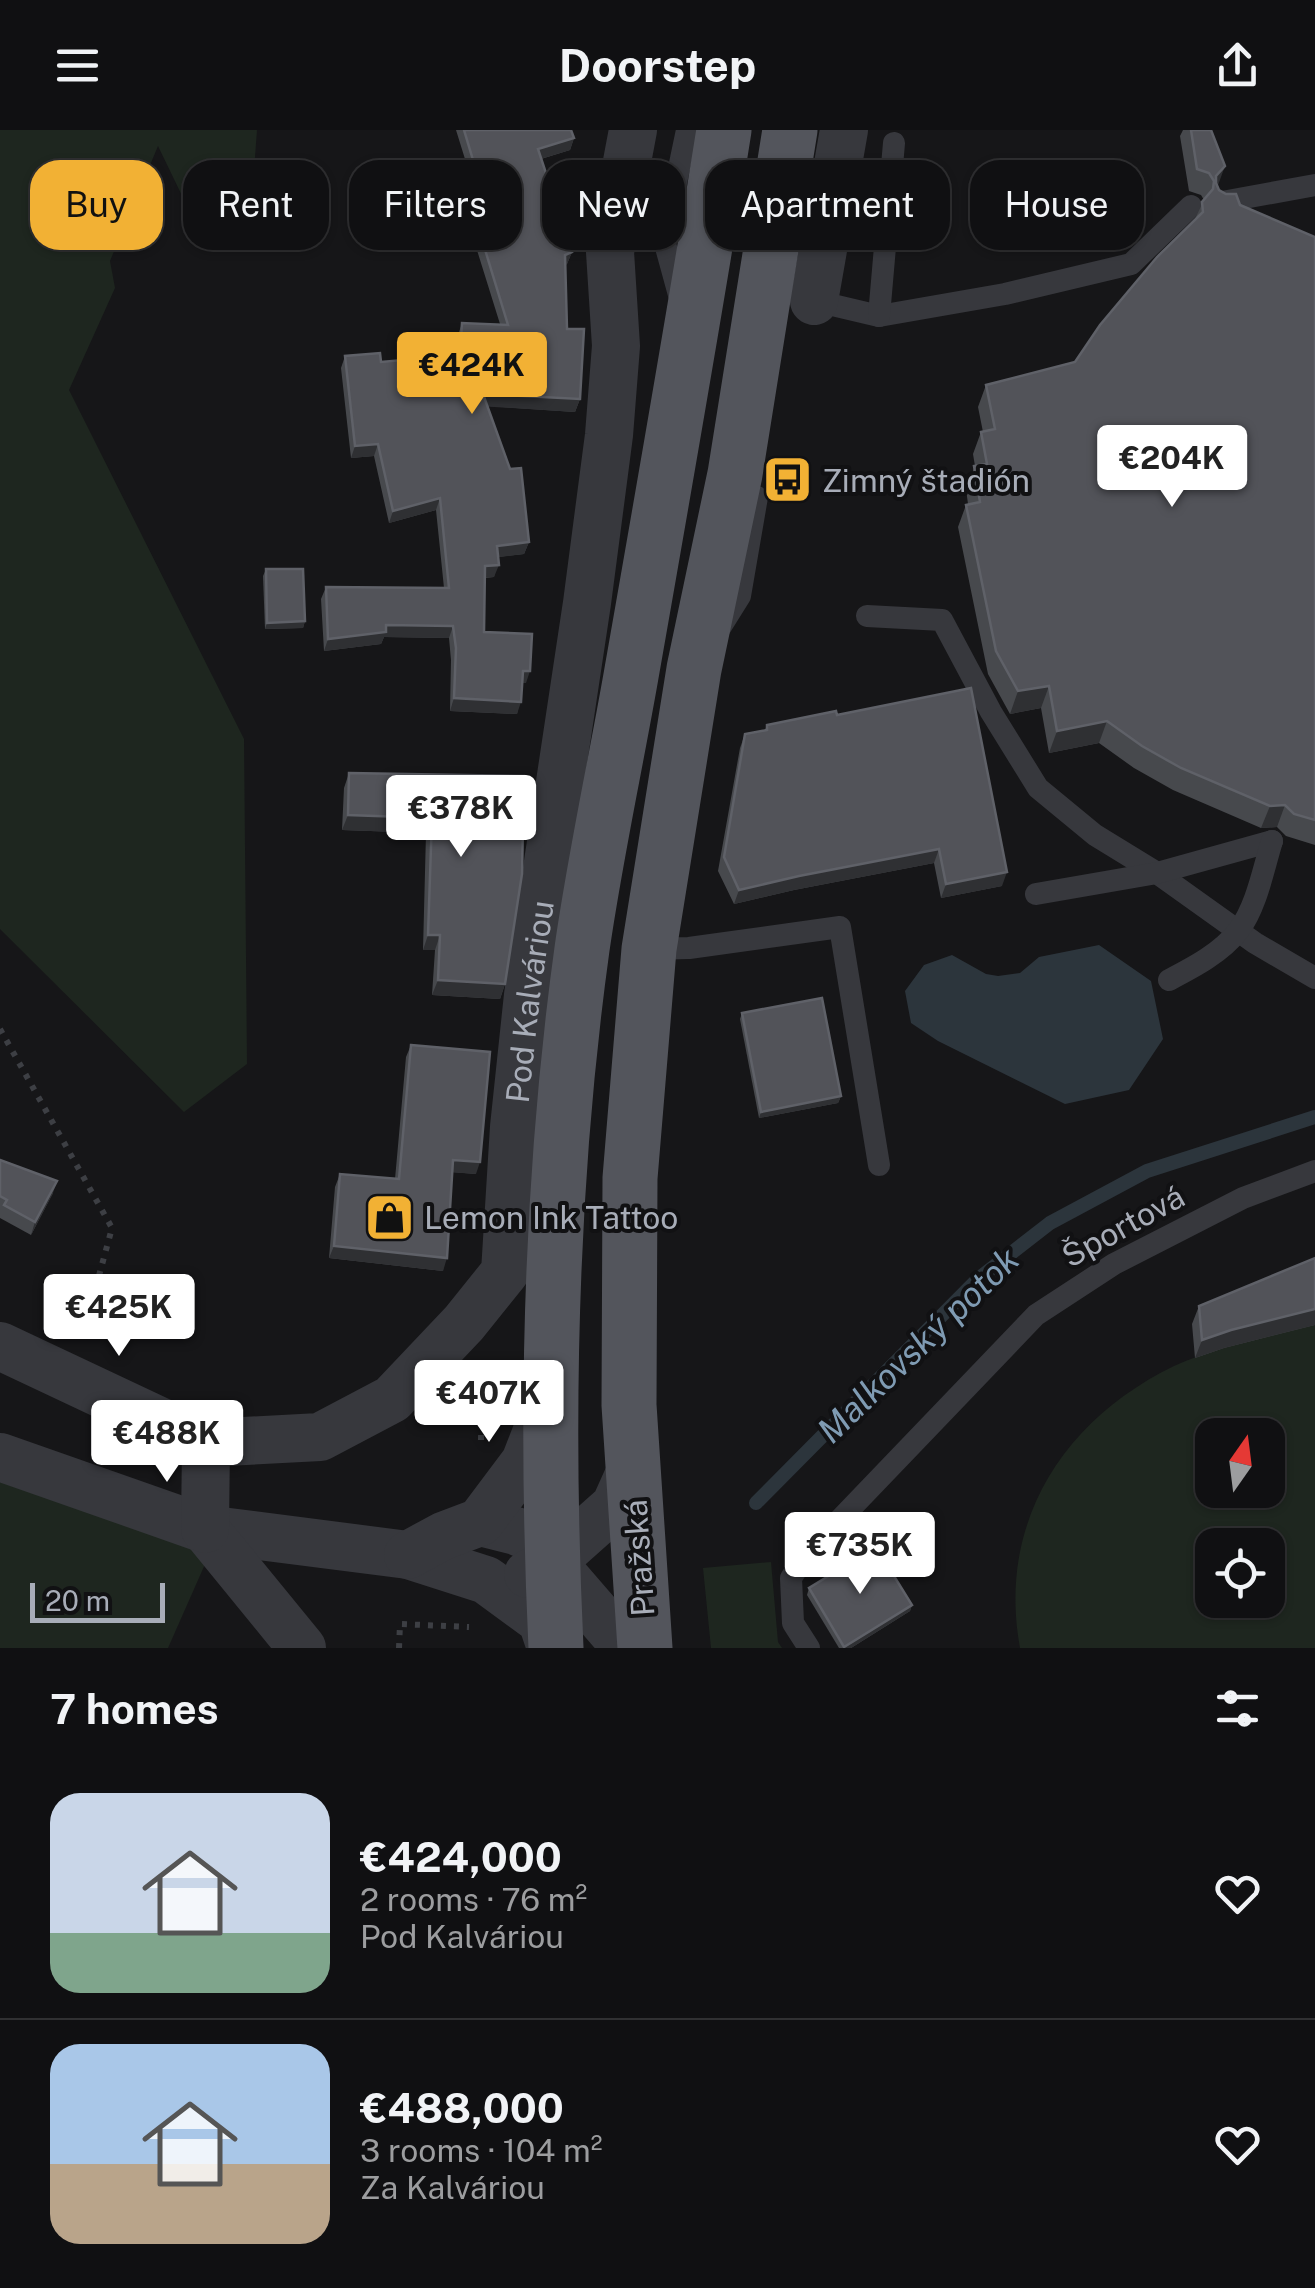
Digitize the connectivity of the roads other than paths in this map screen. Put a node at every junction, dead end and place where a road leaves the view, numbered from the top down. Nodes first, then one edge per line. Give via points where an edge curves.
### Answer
1 (633, 130) edge
2 (686, 130) edge
3 (724, 130) edge
4 (790, 130) edge
5 (844, 130) edge
6 (894, 143) dead end
7 (1315, 185) edge
8 (1222, 202) edge
9 (1191, 206) dead end
10 (789, 294) junction
11 (879, 316) junction
12 (691, 341) junction
13 (746, 404) junction
14 (867, 616) dead end
15 (694, 668) junction
16 (1157, 873) junction
17 (1036, 894) dead end
18 (1238, 931) junction
19 (650, 950) junction
20 (1315, 978) edge
21 (1168, 980) dead end
22 (879, 1165) dead end
23 (1315, 1171) edge
24 (0, 1346) edge
25 (550, 1397) junction
26 (206, 1443) junction
27 (0, 1457) edge
28 (632, 1468) junction
29 (480, 1522) junction
30 (205, 1528) junction
31 (385, 1552) junction
32 (552, 1562) junction
33 (486, 1580) junction
34 (293, 1636) edge
35 (554, 1648) edge
36 (620, 1648) edge
37 (645, 1648) edge
38 (809, 1648) edge

1 - 26 street, Pod Kalváriou via 610,252 616,346 609,435 528,994 505,1272 392,1398 320,1437
2 - 12 lane via 664,240
3 - 12 main road, Pod Kalváriou
4 - 10 main road
5 - 10 street
6 - 11 lane
7 - 8 lane
9 - 11 lane via 1132,264
10 - 11 lane
10 - 13 main road
12 - 25 main road, Pod Kalváriou via 582,948 558,1177
13 - 15 main road
13 - 15 lane via 759,466 740,596
14 - 16 lane via 942,620 1038,788 1094,835
15 - 19 main road
16 - 17 lane
16 - 18 lane
16 - 18 lane via 1272,841
18 - 20 lane
18 - 21 lane via 1206,960
19 - 22 lane via 840,927
19 - 28 main road via 630,1178
23 - 38 lane, Športová via 1243,1198 1130,1255 1036,1315 790,1578 792,1623
24 - 26 street
25 - 29 street via 525,1462
25 - 32 main road, Pod Kalváriou
26 - 30 street
27 - 30 street
28 - 32 street via 615,1506
28 - 37 main road, Pražská
29 - 31 street
29 - 32 street via 536,1540
30 - 31 street
30 - 34 street
31 - 33 street
31 - 34 street via 309,1568 285,1602
32 - 33 street via 534,1573
32 - 35 main road
32 - 36 street
33 - 35 street via 542,1621

